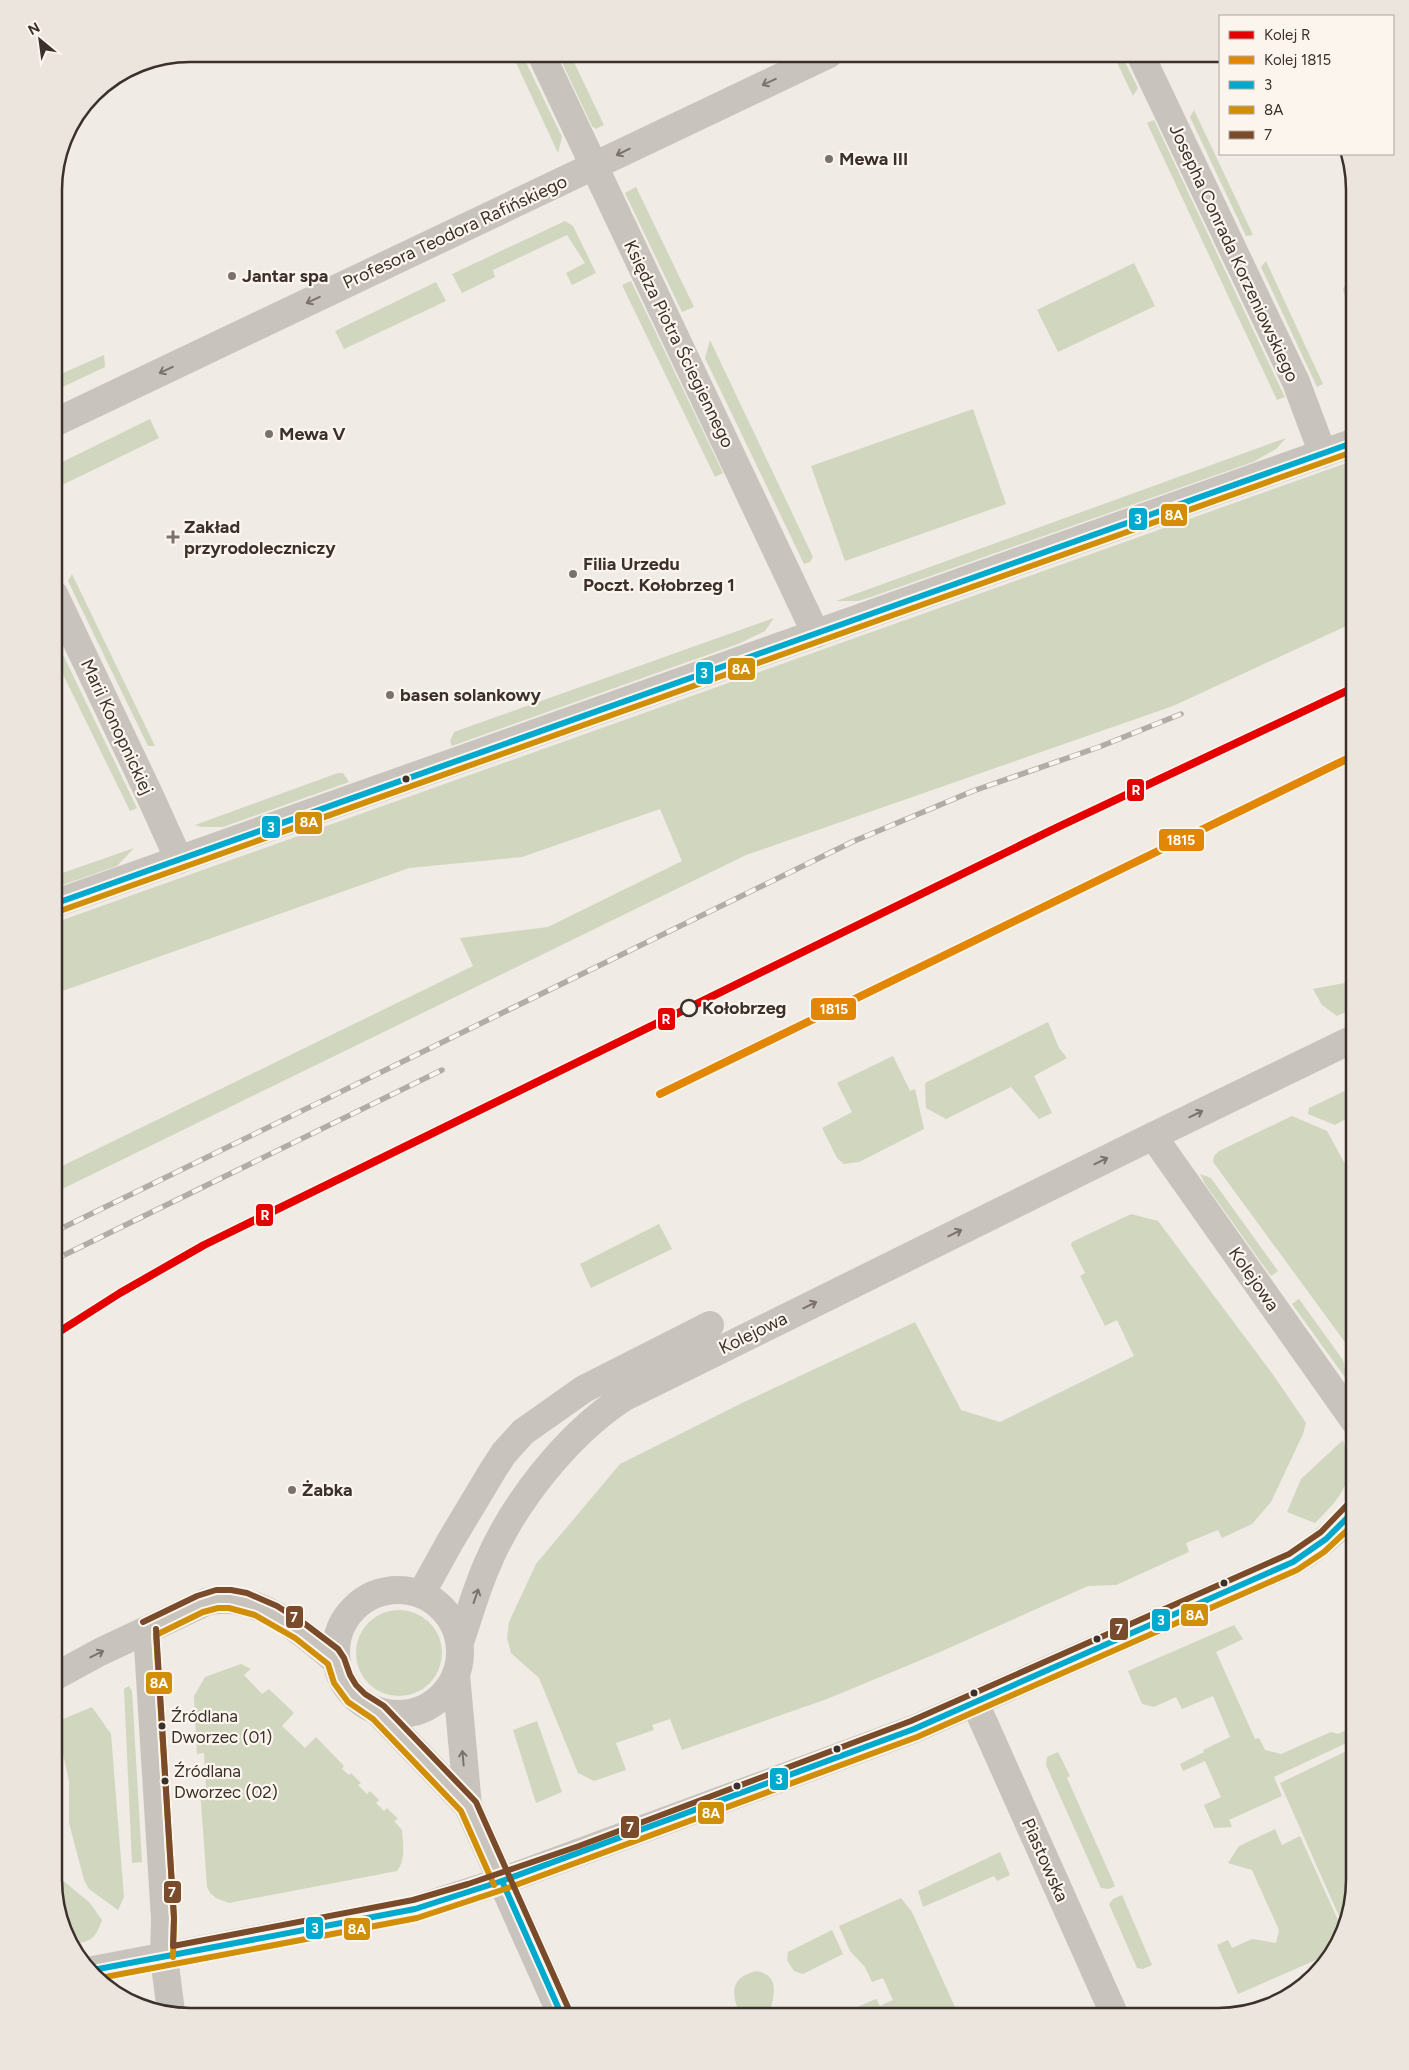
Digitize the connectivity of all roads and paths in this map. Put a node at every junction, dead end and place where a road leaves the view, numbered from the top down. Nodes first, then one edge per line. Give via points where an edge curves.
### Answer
1 (545, 63) edge
2 (810, 63) edge
3 (1144, 63) edge
4 (594, 166) junction
5 (63, 419) edge
6 (1346, 445) edge
7 (1323, 454) junction
8 (63, 612) edge
9 (816, 634) junction
10 (179, 860) junction
11 (63, 901) edge
12 (1346, 1042) edge
13 (1152, 1136) junction
14 (714, 1338) junction
15 (1346, 1409) edge
16 (1346, 1520) edge
17 (421, 1594) junction
18 (147, 1630) junction
19 (460, 1642) junction
20 (336, 1661) junction
21 (62, 1673) edge
22 (456, 1675) junction
23 (975, 1703) junction
24 (378, 1712) junction
25 (468, 1806) junction
26 (502, 1881) junction
27 (164, 1958) junction
28 (99, 1969) edge
29 (170, 2005) edge
30 (558, 2007) edge
31 (1111, 2008) edge

1 - 4 street, Księdza Piotra Ściegiennego
2 -> 4 street, Profesora Teodora Rafińskiego
3 - 7 street, Josepha Conrada Korzeniowskiego via 1292,374
4 -> 5 street, Profesora Teodora Rafińskiego
4 - 9 street, Księdza Piotra Ściegiennego
6 - 7 street
7 - 9 street
8 - 10 street, Marii Konopnickiej
9 - 10 street
10 - 11 street
13 -> 12 street, Kolejowa
14 -> 13 street, Kolejowa
13 - 15 street, Kolejowa
14 - 17 street, Kolejowa via 584,1389 523,1432 493,1470
19 -> 14 street, Kolejowa via 487,1565 526,1497 546,1470 599,1414
16 - 23 street via 1330,1537 1294,1562
17 - 19 street, Kolejowa via 446,1612
17 - 20 street, Kolejowa via 387,1591 362,1601 344,1621 336,1646
18 - 20 street, Kolejowa via 206,1602 218,1599 239,1601 282,1619 303,1632
21 -> 18 street, Kolejowa
18 - 27 street via 165,1919
19 - 22 street, Kolejowa
20 - 24 street, Kolejowa via 344,1684 352,1694
22 - 24 street, Kolejowa via 444,1694 428,1707 406,1714
25 -> 22 street
23 - 26 street via 890,1739
23 - 31 street, Piastowska
24 - 25 street
25 - 26 street
26 - 27 street via 415,1909
26 - 30 street
27 - 28 street
27 - 29 street

